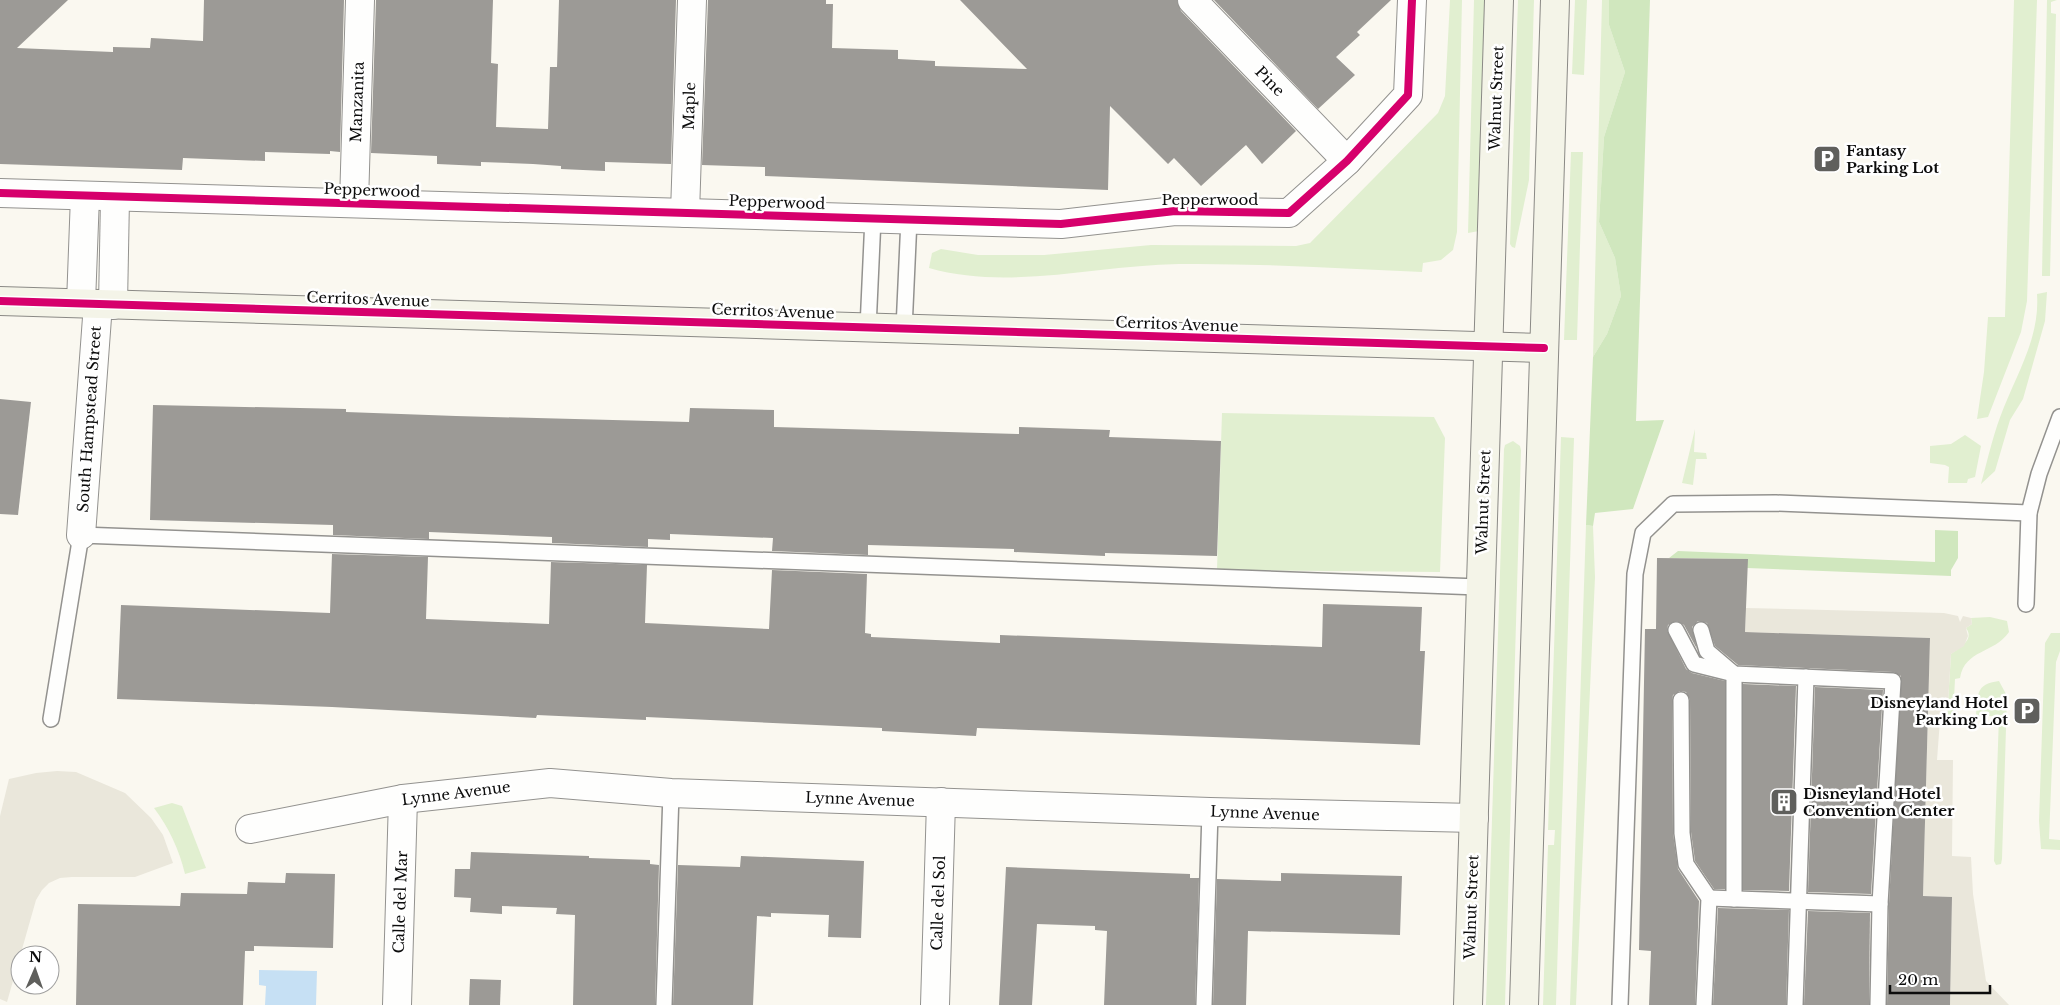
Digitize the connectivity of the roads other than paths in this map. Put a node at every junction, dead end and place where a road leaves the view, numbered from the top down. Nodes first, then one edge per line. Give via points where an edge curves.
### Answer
1 (360, 0) edge
2 (692, 0) edge
3 (1192, 0) edge
4 (1412, 0) edge
5 (1499, 0) edge
6 (1555, 0) edge
7 (1347, 161) junction
8 (0, 193) edge
9 (85, 196) junction
10 (115, 198) junction
11 (354, 203) junction
12 (685, 213) junction
13 (873, 218) junction
14 (909, 219) junction
15 (0, 301) edge
16 (97, 304) junction
17 (868, 328) junction
18 (904, 330) junction
19 (1489, 346) junction
20 (1544, 348) junction
21 (2060, 416) edge
22 (2029, 513) junction
23 (81, 534) junction
24 (1479, 587) junction
25 (2026, 604) dead end
26 (1676, 630) dead end
27 (1701, 630) dead end
28 (1734, 674) junction
29 (1806, 677) junction
30 (1681, 700) dead end
31 (50, 719) dead end
32 (671, 793) junction
33 (403, 799) junction
34 (941, 802) junction
35 (1210, 812) junction
36 (1474, 818) junction
37 (250, 829) dead end
38 (1710, 898) junction
39 (1734, 899) junction
40 (1797, 901) junction
41 (1880, 904) junction
42 (397, 1005) edge
43 (664, 1005) edge
44 (934, 1005) edge
45 (1204, 1005) edge
46 (1468, 1005) edge
47 (1524, 1005) edge
48 (1620, 1005) edge
49 (1704, 1005) edge
50 (1795, 1005) edge
51 (1878, 1005) edge

1 - 11 street, Manzanita
2 - 12 street, Maple
3 - 7 street, Pine
4 - 7 street, Pepperwood via 1408,96
5 - 19 street, Walnut Street
6 - 20 street
7 - 14 street, Pepperwood via 1289,213 1175,211 1061,224
8 - 9 street, Pepperwood
9 - 10 street, Pepperwood
9 - 16 street, South Hampstead Street
10 - 11 street, Pepperwood
10 - 16 street, South Hampstead Street
11 - 12 street, Pepperwood
12 - 13 street, Pepperwood
13 - 14 street, Pepperwood
13 - 17 lane
14 - 18 lane
15 - 16 street, Cerritos Avenue
16 - 17 street, Cerritos Avenue
16 - 23 street, South Hampstead Street
17 - 18 street, Cerritos Avenue
18 - 19 street, Cerritos Avenue
19 - 20 street, Cerritos Avenue
19 - 24 street, Walnut Street
20 - 47 street
21 - 22 lane
22 - 25 lane
22 - 48 lane via 1776,503 1673,504 1643,533 1635,574
23 - 24 lane
23 - 31 lane
24 - 36 street, Walnut Street
26 - 28 lane via 1694,664
27 - 28 lane via 1708,651
28 - 29 lane
28 - 39 lane
29 - 40 lane
29 - 41 lane via 1893,681
30 - 38 lane via 1682,832 1686,864
32 - 33 street, Lynne Avenue via 550,782
32 - 34 street, Lynne Avenue
32 - 43 lane
33 - 37 street, Lynne Avenue
33 - 42 street, Calle del Mar
34 - 35 street, Lynne Avenue
34 - 44 street, Calle del Sol
35 - 36 street, Lynne Avenue
35 - 45 lane
36 - 46 street, Walnut Street
38 - 39 lane
38 - 49 lane
39 - 40 lane
40 - 41 lane
40 - 50 lane
41 - 51 lane

